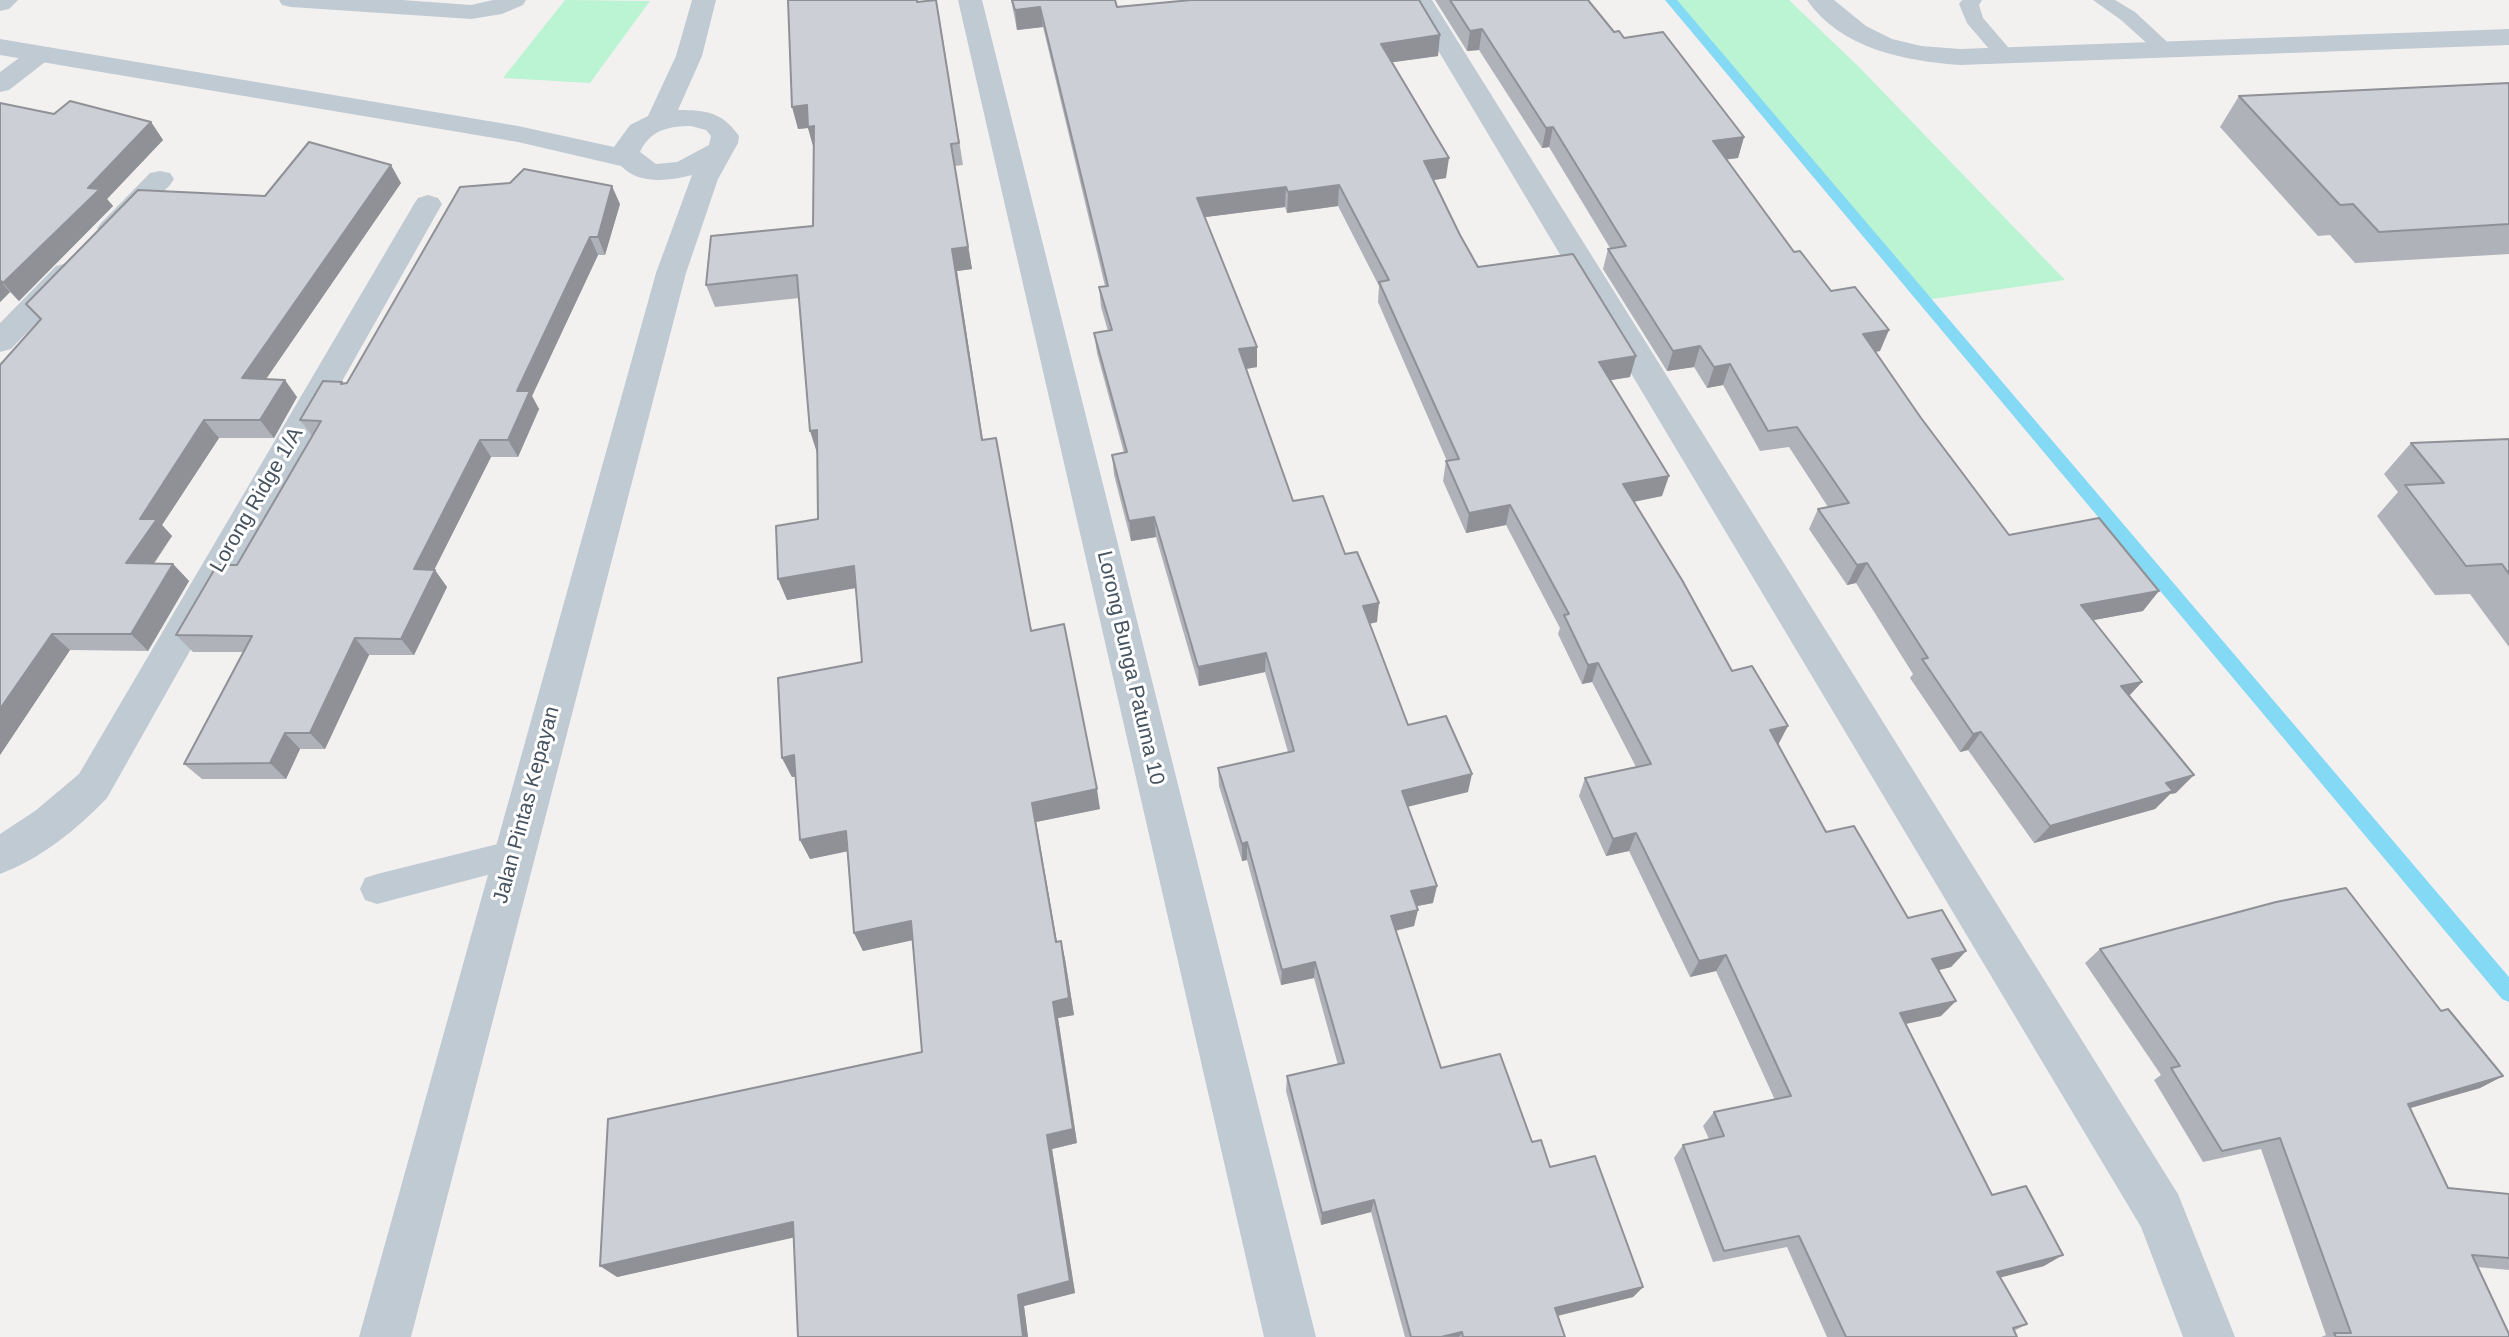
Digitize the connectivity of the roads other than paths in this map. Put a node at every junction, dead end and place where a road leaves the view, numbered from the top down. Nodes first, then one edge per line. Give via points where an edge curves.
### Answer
1 (6, 0) edge
2 (290, 0) edge
3 (514, 0) edge
4 (970, 0) edge
5 (1420, 0) edge
6 (1819, 0) edge
7 (1973, 0) edge
8 (2102, 0) edge
9 (0, 4) edge
10 (702, 11) edge
11 (2509, 37) edge
12 (0, 47) edge
13 (2167, 51) junction
14 (40, 54) junction
15 (2007, 58) junction
16 (0, 84) edge
17 (650, 126) junction
18 (518, 134) junction
19 (720, 140) junction
20 (637, 164) junction
21 (160, 179) dead end
22 (428, 204) dead end
23 (671, 272) junction
24 (0, 342) edge
25 (9, 850) edge
26 (514, 854) junction
27 (377, 889) dead end
28 (385, 1337) edge
29 (1290, 1337) edge
30 (2209, 1337) edge

1 - 9 street
2 - 3 street via 471,12
4 - 29 street, Lorong Bunga Patuma 10
5 - 30 street via 2160,1212
6 - 15 street via 1871,39 1900,49 1940,56
7 - 15 lane via 1969,4 1974,19
8 - 13 lane
10 - 17 street via 680,79
10 - 19 street via 706,86
11 - 13 street
12 - 14 street
13 - 15 street
14 - 16 street
14 - 18 street
17 - 18 street
17 - 19 street via 696,118 716,124
17 - 20 street via 628,144 626,152
18 - 20 street via 599,150
19 - 20 street via 692,167 668,171
19 - 23 street, Jalan Pintas Kepayan
20 - 23 street, Jalan Pintas Kepayan via 664,190 670,207
21 - 24 street
22 - 25 street, Lorong Ridge 1/A via 93,786 61,817
23 - 26 street, Jalan Pintas Kepayan
26 - 27 lane
26 - 28 street, Jalan Pintas Kepayan

